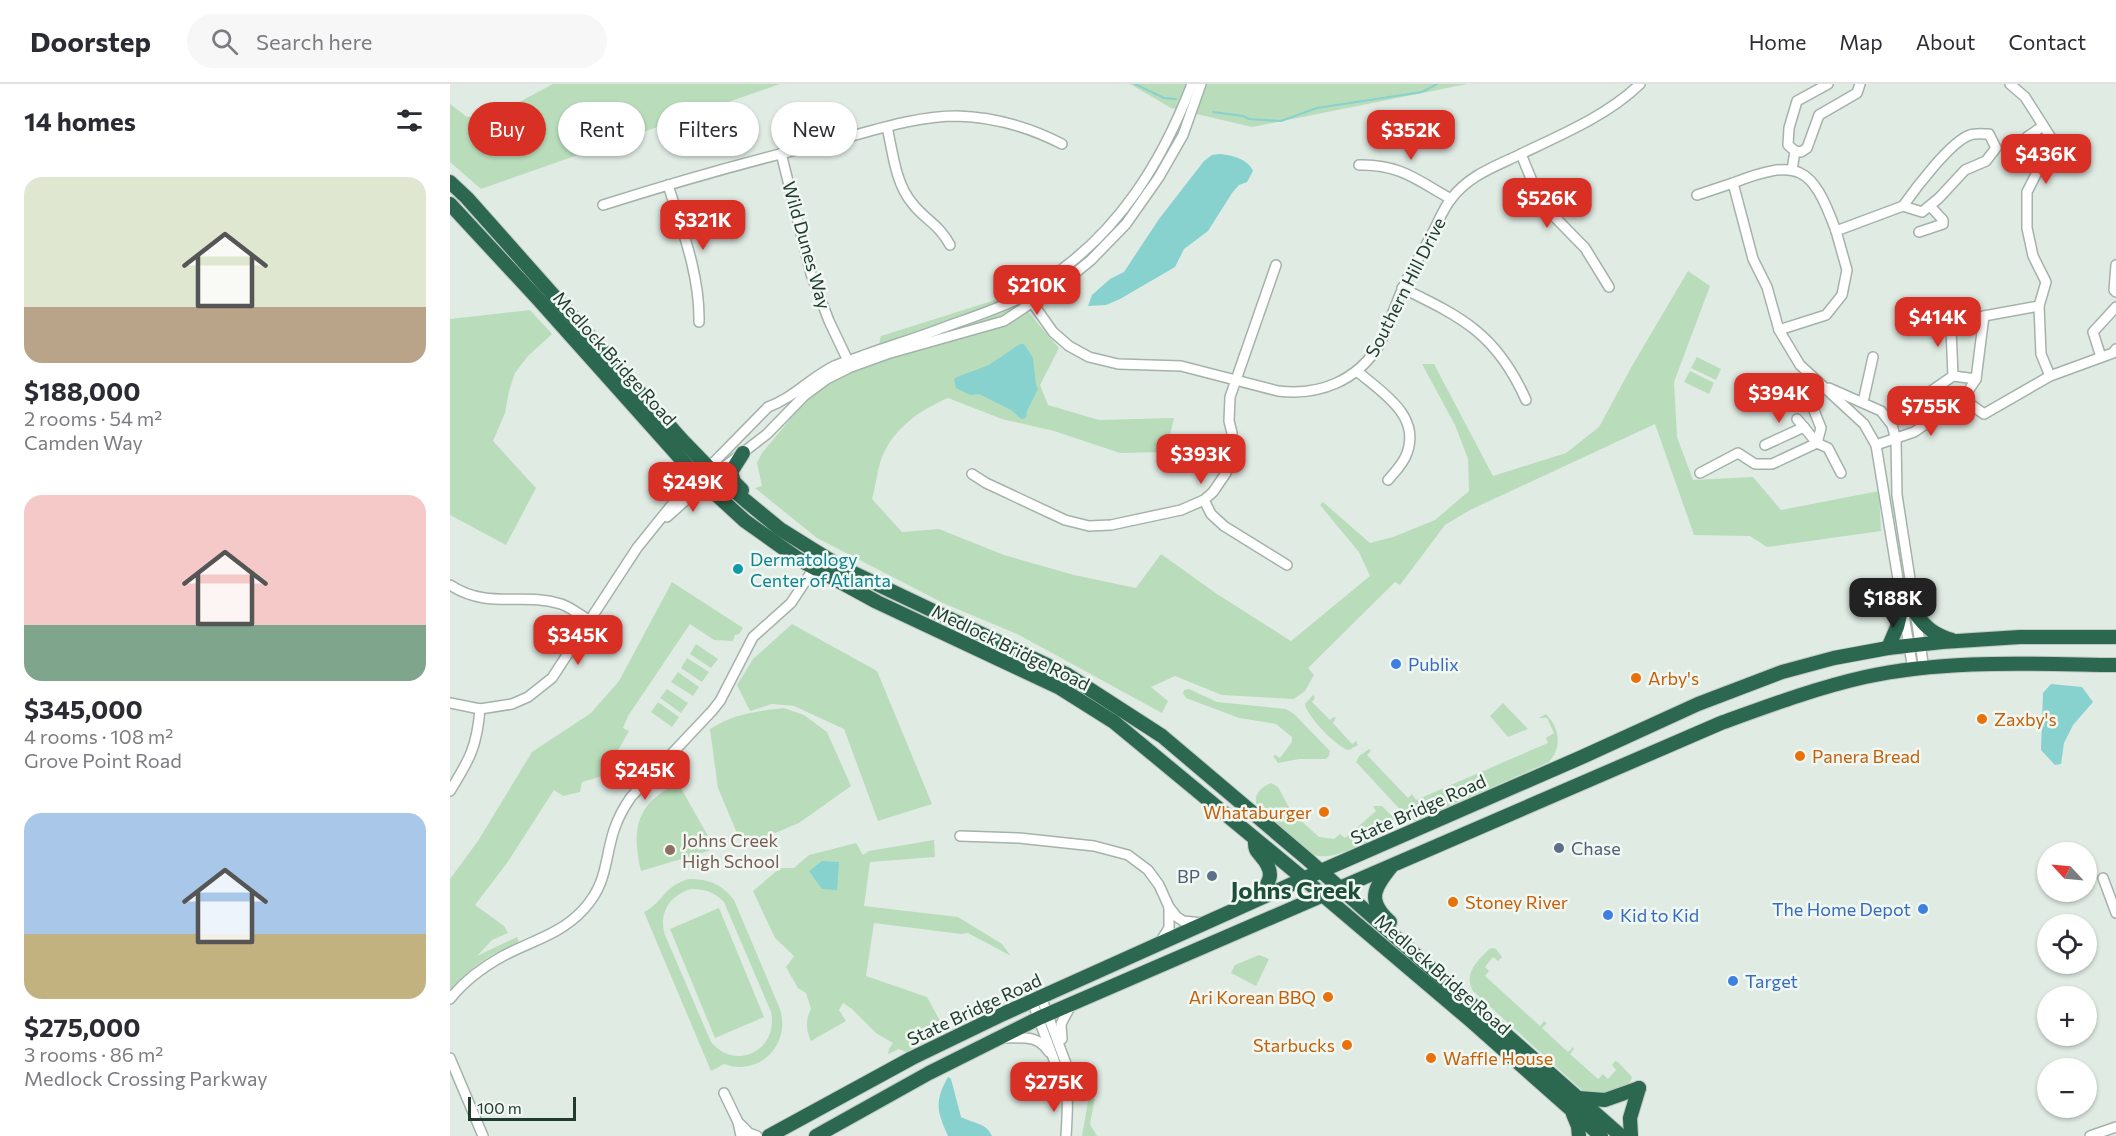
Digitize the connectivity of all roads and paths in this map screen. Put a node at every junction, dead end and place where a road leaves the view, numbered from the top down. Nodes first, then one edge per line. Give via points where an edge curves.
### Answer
1 (1192, 84) edge
2 (1201, 84) edge
3 (1640, 84) edge
4 (1828, 84) edge
5 (1860, 84) edge
6 (2010, 84) edge
7 (2043, 126) junction
8 (887, 127) junction
9 (857, 134) edge
10 (1062, 144) dead end
11 (1795, 151) junction
12 (1521, 154) junction
13 (771, 156) edge
14 (782, 156) edge
15 (2044, 159) junction
16 (1359, 165) dead end
17 (1792, 170) junction
18 (450, 182) edge
19 (1733, 183) junction
20 (668, 185) junction
21 (1697, 195) dead end
22 (1451, 199) junction
23 (450, 204) edge
24 (603, 205) dead end
25 (1903, 206) junction
26 (1930, 206) junction
27 (1836, 231) junction
28 (1919, 232) dead end
29 (950, 245) dead end
30 (1276, 265) dead end
31 (2116, 265) edge
32 (1609, 286) dead end
33 (1402, 288) junction
34 (2116, 292) edge
35 (1026, 294) junction
36 (1032, 302) junction
37 (2039, 306) junction
38 (2116, 307) edge
39 (1984, 316) junction
40 (699, 322) dead end
41 (1779, 330) junction
42 (2116, 348) edge
43 (1873, 357) dead end
44 (2101, 357) junction
45 (849, 364) junction
46 (1357, 371) junction
47 (1953, 376) junction
48 (2050, 376) junction
49 (1976, 379) junction
50 (1236, 380) junction
51 (1819, 384) junction
52 (1963, 399) junction
53 (1526, 400) dead end
54 (1863, 402) junction
55 (1908, 407) dead end
56 (1797, 419) dead end
57 (1804, 427) junction
58 (1895, 438) junction
59 (1817, 443) junction
60 (1765, 445) dead end
61 (1876, 445) junction
62 (743, 453) junction
63 (1700, 473) dead end
64 (1841, 473) dead end
65 (972, 474) dead end
66 (707, 476) junction
67 (1388, 480) dead end
68 (1204, 500) junction
69 (817, 552) junction
70 (1287, 565) dead end
71 (814, 568) junction
72 (450, 585) edge
73 (1902, 607) junction
74 (1916, 614) junction
75 (590, 621) junction
76 (2116, 637) edge
77 (1957, 641) junction
78 (1915, 646) junction
79 (1888, 648) junction
80 (2116, 664) edge
81 (1918, 669) junction
82 (450, 703) edge
83 (480, 709) junction
84 (450, 791) edge
85 (960, 836) dead end
86 (1254, 838) junction
87 (1393, 865) junction
88 (1321, 871) junction
89 (2103, 878) dead end
90 (1304, 879) junction
91 (1340, 888) junction
92 (1323, 896) junction
93 (2113, 897) edge
94 (1256, 900) junction
95 (1169, 907) junction
96 (2116, 913) edge
97 (1204, 923) junction
98 (1158, 944) junction
99 (1405, 946) junction
100 (450, 999) edge
101 (1036, 999) junction
102 (1071, 1005) junction
103 (1043, 1016) junction
104 (1000, 1038) junction
105 (450, 1058) edge
106 (1059, 1058) junction
107 (724, 1093) dead end
108 (1574, 1103) junction
109 (738, 1122) junction
110 (2116, 1126) edge
111 (1605, 1133) edge
112 (483, 1136) edge
113 (741, 1136) edge
114 (757, 1136) edge
115 (768, 1136) edge
116 (816, 1136) edge
117 (1066, 1136) edge
118 (1579, 1136) edge
119 (1631, 1136) edge
120 (2090, 1136) edge

1 - 35 street via 1160,156 1124,210 1084,252
2 - 36 street via 1173,154 1126,224 1091,260
3 - 12 street, Southern Hill Drive via 1612,106
4 - 11 street via 1797,101 1788,145
5 - 11 street via 1857,93 1819,115 1807,148
6 - 7 street via 2025,97
7 - 15 street via 2053,141
7 - 15 street via 2027,137 2027,147
8 - 9 street
8 - 10 street via 935,118 977,117 1018,125
8 - 29 street via 904,192 919,212 942,231
11 - 17 street
12 - 22 street, Southern Hill Drive via 1473,178
12 - 32 street via 1541,203 1585,248
13 - 20 street
14 - 45 street, Wild Dunes Way via 811,274
15 - 37 street via 2027,192 2027,228 2033,256 2046,282
16 - 22 street via 1393,168
17 - 19 street via 1764,171
17 - 27 street via 1815,185
18 - 66 highway, Medlock Bridge Road via 682,441
19 - 21 street
19 - 41 street via 1753,259 1767,287
20 - 24 street
20 - 40 street via 693,268
22 - 33 street, Southern Hill Drive
23 - 66 highway, Medlock Bridge Road
25 - 26 street via 1922,212
25 - 26 street via 1952,148 1970,135 1989,134 1996,148 1986,161 1965,170
25 - 27 street
26 - 28 street via 1943,224
27 - 41 street via 1847,270 1842,295 1826,315
30 - 50 street
31 - 34 street
33 - 46 street, Southern Hill Drive via 1380,343
33 - 53 street via 1453,313 1481,333 1507,363
35 - 36 street, Southern Hill Drive
35 - 45 street
36 - 45 street via 1004,321
36 - 50 street, Southern Hill Drive via 1053,332 1089,357 1118,364 1181,366
37 - 39 street
37 - 48 street via 2041,354
38 - 44 street via 2093,332
39 - 47 street via 1951,329
39 - 49 street
41 - 51 street via 1800,364
42 - 44 street
43 - 54 street
44 - 48 street
45 - 62 street via 804,396
45 - 66 street via 834,366 783,402 768,407
46 - 50 street, Southern Hill Drive via 1332,386 1303,393 1278,392
46 - 67 street via 1397,406 1409,425 1408,453
47 - 49 street
47 - 55 street
48 - 52 street via 1984,414
49 - 52 street
50 - 68 street via 1228,409 1233,442 1230,463 1221,483
51 - 54 street
51 - 59 street via 1809,398 1821,428
51 - 61 street via 1864,424
52 - 58 street via 1914,432
54 - 58 street via 1881,411 1892,425
56 - 57 street
57 - 59 street
57 - 60 street
58 - 61 street
58 - 74 street via 1897,495
59 - 63 street via 1772,464 1755,464 1738,453
59 - 64 street via 1828,448
61 - 73 street
62 - 66 street
62 - 69 highway, Medlock Bridge Road via 731,471 734,482
65 - 68 street via 1065,520 1089,526 1181,510
66 - 69 highway, Medlock Bridge Road
66 - 71 highway, Medlock Bridge Road via 745,521
66 - 75 street via 670,507 637,548
68 - 70 street via 1224,526
69 - 88 highway, Medlock Bridge Road via 1096,692 1162,736
71 - 86 highway, Medlock Bridge Road via 1060,688 1114,722
71 - 100 street via 791,603 753,637 712,711 631,797 613,832 602,882 585,908 558,931 484,966
72 - 75 street via 482,598 561,604
73 - 78 street
73 - 79 highway
74 - 77 highway via 1933,633
74 - 78 street
75 - 83 street via 559,669 542,687 512,704
76 - 77 highway, State Bridge Road
77 - 78 highway, State Bridge Road
78 - 79 highway, State Bridge Road
78 - 81 street
79 - 88 highway, State Bridge Road via 1782,672 1698,704
80 - 81 highway, State Bridge Road via 1962,664
81 - 87 highway, State Bridge Road via 1864,677 1809,692 1721,723
82 - 83 street
83 - 84 street via 472,755
85 - 95 street via 1094,846 1128,855 1148,870
86 - 90 highway, Medlock Bridge Road
86 - 94 highway via 1255,849 1267,863 1270,877
87 - 91 highway, State Bridge Road
87 - 99 highway via 1379,883 1375,900 1379,912 1399,931
88 - 90 highway, State Bridge Road
88 - 91 highway, Medlock Bridge Road
89 - 93 street
90 - 92 highway, Medlock Bridge Road
90 - 94 highway, State Bridge Road
91 - 92 highway, State Bridge Road
91 - 99 highway, Medlock Bridge Road
92 - 102 highway, State Bridge Road
92 - 108 highway, Medlock Bridge Road
93 - 96 street
94 - 97 highway, State Bridge Road
95 - 97 street via 1184,921
95 - 98 street via 1169,928
97 - 98 highway, State Bridge Road
98 - 101 highway, State Bridge Road
99 - 108 highway, Medlock Bridge Road
101 - 103 street
101 - 115 highway, State Bridge Road via 912,1058
102 - 103 highway, State Bridge Road
102 - 106 street via 1061,1024 1066,1049
103 - 104 highway, State Bridge Road
103 - 106 street
104 - 106 street via 1036,1039
104 - 116 highway, State Bridge Road
105 - 112 street
106 - 117 street via 1059,1076 1067,1090
107 - 109 street
108 - 111 highway, Medlock Bridge Road
108 - 118 highway
108 - 119 highway via 1605,1100 1639,1088 1630,1118
109 - 113 street
109 - 114 street
110 - 120 street

